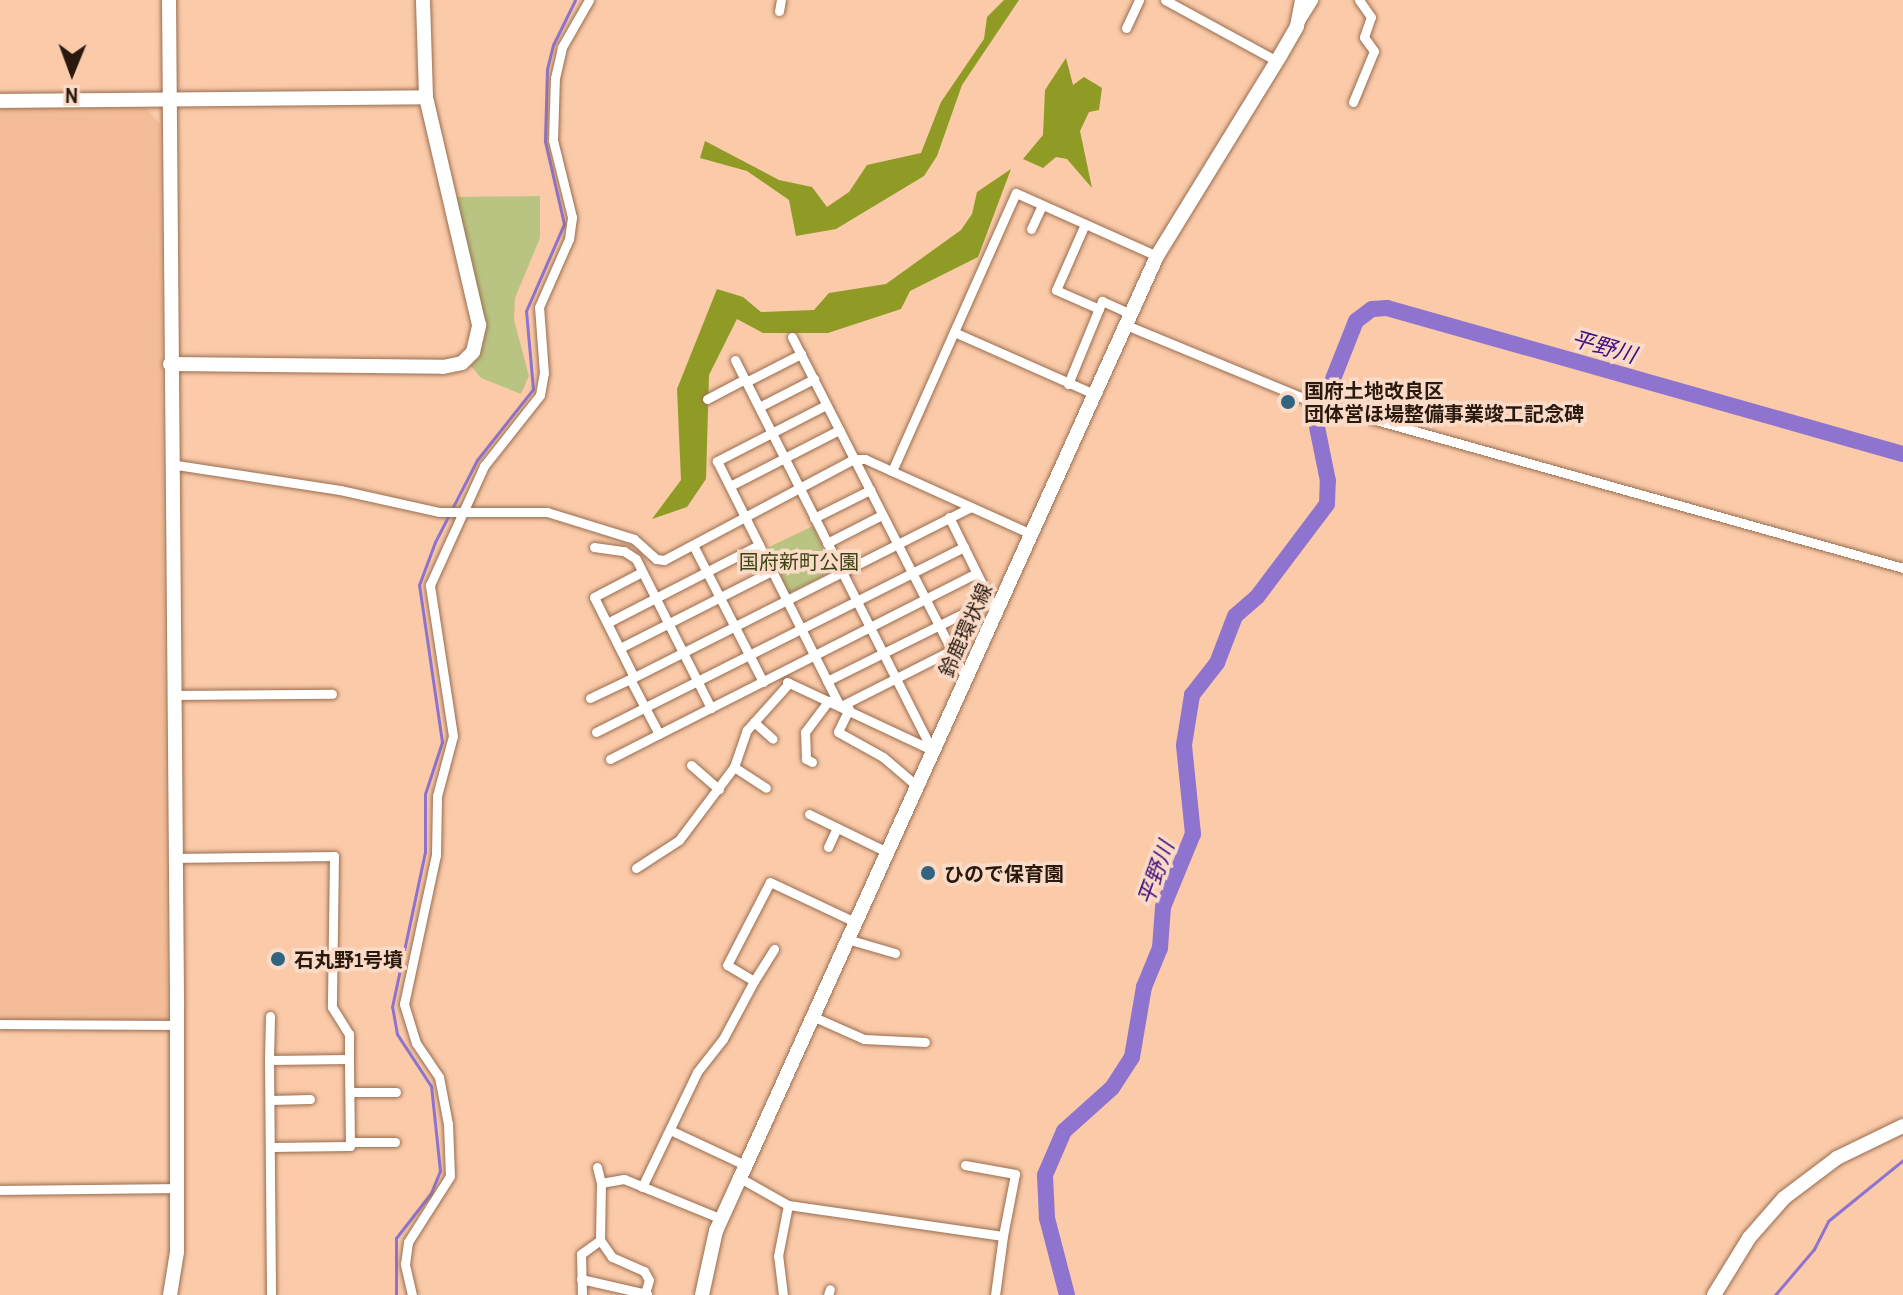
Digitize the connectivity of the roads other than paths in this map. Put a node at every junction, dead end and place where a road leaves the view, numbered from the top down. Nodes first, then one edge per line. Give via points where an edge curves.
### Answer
1 (169, 0) edge
2 (423, 0) edge
3 (589, 0) edge
4 (1139, 0) edge
5 (1165, 0) edge
6 (1302, 0) edge
7 (1313, 0) edge
8 (1359, 0) edge
9 (1297, 26) junction
10 (1126, 28) dead end
11 (1277, 61) junction
12 (426, 97) junction
13 (169, 100) junction
14 (0, 101) edge
15 (1353, 102) dead end
16 (1042, 205) junction
17 (1085, 224) junction
18 (1031, 229) dead end
19 (1157, 256) junction
20 (1099, 309) junction
21 (1129, 319) junction
22 (954, 332) junction
23 (792, 337) dead end
24 (801, 354) junction
25 (735, 360) dead end
26 (170, 364) junction
27 (814, 379) junction
28 (745, 380) junction
29 (1068, 384) junction
30 (1094, 394) junction
31 (707, 399) dead end
32 (826, 405) junction
33 (759, 407) junction
34 (839, 430) junction
35 (772, 433) junction
36 (785, 458) junction
37 (854, 459) junction
38 (170, 464) junction
39 (892, 471) junction
40 (730, 486) junction
41 (799, 487) junction
42 (870, 490) junction
43 (971, 507) junction
44 (460, 513) junction
45 (744, 515) junction
46 (882, 515) junction
47 (949, 517) junction
48 (814, 518) junction
49 (1031, 534) junction
50 (827, 543) junction
51 (897, 544) junction
52 (693, 545) junction
53 (759, 545) junction
54 (594, 547) dead end
55 (964, 547) junction
56 (1903, 568) edge
57 (772, 571) junction
58 (642, 572) junction
59 (707, 572) junction
60 (841, 572) junction
61 (977, 573) junction
62 (912, 574) junction
63 (720, 597) junction
64 (655, 598) junction
65 (787, 599) junction
66 (925, 600) junction
67 (857, 602) junction
68 (994, 604) junction
69 (607, 623) junction
70 (668, 624) junction
71 (938, 625) junction
72 (735, 626) junction
73 (870, 627) junction
74 (802, 630) junction
75 (620, 648) junction
76 (950, 651) junction
77 (682, 652) junction
78 (883, 653) junction
79 (814, 655) junction
80 (749, 656) junction
81 (632, 678) junction
82 (895, 678) junction
83 (966, 678) junction
84 (768, 679) junction
85 (827, 681) junction
86 (697, 682) junction
87 (789, 683) junction
88 (332, 694) dead end
89 (174, 695) junction
90 (590, 698) dead end
91 (828, 701) junction
92 (843, 707) junction
93 (645, 708) junction
94 (711, 708) junction
95 (754, 722) junction
96 (596, 732) dead end
97 (659, 734) junction
98 (773, 739) dead end
99 (932, 749) junction
100 (610, 759) dead end
101 (812, 762) dead end
102 (691, 765) dead end
103 (734, 767) junction
104 (917, 786) junction
105 (766, 788) dead end
106 (719, 789) junction
107 (809, 814) dead end
108 (837, 828) junction
109 (828, 847) dead end
110 (887, 852) junction
111 (174, 858) junction
112 (636, 868) dead end
113 (855, 922) junction
114 (847, 939) junction
115 (774, 949) dead end
116 (895, 953) dead end
117 (754, 981) junction
118 (270, 1016) dead end
119 (812, 1016) junction
120 (0, 1024) edge
121 (177, 1025) junction
122 (925, 1042) dead end
123 (349, 1059) junction
124 (269, 1060) junction
125 (350, 1092) junction
126 (396, 1092) dead end
127 (310, 1099) dead end
128 (270, 1100) junction
129 (1903, 1126) edge
130 (670, 1130) junction
131 (351, 1142) junction
132 (395, 1142) dead end
133 (271, 1147) junction
134 (965, 1165) dead end
135 (597, 1167) dead end
136 (742, 1172) junction
137 (601, 1183) junction
138 (642, 1187) junction
139 (177, 1188) junction
140 (0, 1190) edge
141 (788, 1205) junction
142 (722, 1219) junction
143 (1003, 1236) junction
144 (600, 1240) junction
145 (581, 1279) junction
146 (648, 1294) edge
147 (170, 1295) edge
148 (271, 1295) edge
149 (412, 1295) edge
150 (582, 1295) edge
151 (702, 1295) edge
152 (783, 1295) edge
153 (995, 1295) edge
154 (1714, 1295) edge

1 - 13 street
2 - 12 street
3 - 44 street via 562,47 555,78 553,140 572,217 569,239 539,307 543,383 534,406 484,466
4 - 10 street
5 - 11 street
6 - 9 street, 鈴鹿環状線
7 - 9 street
8 - 15 street via 1371,17 1364,37 1374,51
9 - 11 street, 鈴鹿環状線
11 - 19 street, 鈴鹿環状線
12 - 13 street
12 - 26 street via 479,325 477,344 468,358 443,367
13 - 14 street
13 - 26 street
16 - 17 street
16 - 18 street
16 - 22 street via 1016,193
17 - 19 street
17 - 20 street via 1056,290
19 - 21 street, 鈴鹿環状線
20 - 21 street via 1102,301
20 - 29 street
21 - 30 street, 鈴鹿環状線
21 - 56 street via 1315,403
22 - 29 street
22 - 39 street
23 - 24 street
24 - 27 street
24 - 28 street
25 - 28 street
26 - 38 street
27 - 32 street
27 - 33 street
28 - 31 street
28 - 33 street
29 - 30 street
30 - 49 street, 鈴鹿環状線
32 - 34 street
32 - 35 street
33 - 35 street
34 - 36 street
34 - 37 street
35 - 36 street
35 - 40 street via 717,461
36 - 40 street
36 - 41 street
37 - 39 street
37 - 41 street
37 - 42 street
38 - 44 street
38 - 89 street
39 - 43 street
40 - 45 street
41 - 45 street
41 - 48 street
42 - 46 street
42 - 48 street
43 - 47 street
43 - 49 street
44 - 52 street via 547,512 634,539 656,559 670,559
44 - 149 street via 430,585 453,736 435,807 436,855 404,1004 416,1043 442,1087 450,1176 408,1242 405,1264
45 - 52 street
45 - 53 street
46 - 50 street
46 - 51 street
47 - 51 street
47 - 55 street
48 - 50 street
49 - 68 street, 鈴鹿環状線
50 - 60 street
51 - 60 street
51 - 62 street
52 - 59 street
53 - 57 street
53 - 59 street
54 - 58 street via 630,553
55 - 61 street
55 - 62 street
57 - 63 street
57 - 65 street
58 - 64 street
58 - 69 street via 594,597
59 - 63 street
59 - 64 street
60 - 65 street
60 - 67 street
61 - 66 street
61 - 68 street
62 - 66 street
62 - 67 street
63 - 70 street
63 - 72 street
64 - 69 street
64 - 70 street
65 - 72 street
65 - 74 street
66 - 71 street
66 - 73 street
67 - 73 street
67 - 74 street
68 - 71 street
68 - 83 street, 鈴鹿環状線
69 - 75 street
70 - 75 street
70 - 77 street
71 - 76 street
71 - 78 street
72 - 77 street
72 - 80 street
73 - 78 street
73 - 79 street
74 - 79 street
74 - 80 street
75 - 81 street
76 - 82 street
76 - 83 street
77 - 81 street
77 - 86 street
78 - 82 street
78 - 85 street
79 - 84 street
79 - 85 street
80 - 84 street
80 - 86 street
81 - 90 street
81 - 93 street
82 - 92 street
82 - 99 street
83 - 99 street, 鈴鹿環状線
84 - 87 street
84 - 94 street
85 - 92 street
86 - 93 street
86 - 94 street
87 - 91 street
87 - 95 street
88 - 89 street
89 - 111 street
91 - 92 street
91 - 101 street via 805,732 806,759
92 - 99 street
92 - 104 street via 838,732 883,757
93 - 96 street
93 - 97 street
94 - 97 street
95 - 98 street
95 - 103 street
97 - 100 street
99 - 104 street, 鈴鹿環状線
102 - 106 street
103 - 105 street
103 - 106 street
104 - 110 street, 鈴鹿環状線
106 - 112 street via 679,840
107 - 108 street
108 - 109 street
108 - 110 street
110 - 113 street, 鈴鹿環状線
111 - 121 street
111 - 123 street via 334,856 332,1007 349,1034
113 - 114 street, 鈴鹿環状線
113 - 117 street via 770,882 727,965
114 - 116 street
114 - 119 street, 鈴鹿環状線
115 - 117 street
117 - 130 street via 723,1039 697,1072
118 - 124 street
119 - 122 street via 864,1039
119 - 136 street, 鈴鹿環状線
120 - 121 street
121 - 139 street
123 - 124 street
123 - 125 street
124 - 128 street
125 - 126 street
125 - 131 street
127 - 128 street
128 - 133 street
129 - 154 street via 1837,1158 1784,1198 1749,1238
130 - 136 street
130 - 138 street
131 - 132 street
131 - 133 street
133 - 148 street
134 - 143 street via 1015,1174
135 - 137 street
136 - 141 street
136 - 142 street, 鈴鹿環状線
137 - 138 street via 624,1179
137 - 144 street
138 - 142 street
139 - 140 street
139 - 147 street
141 - 143 street
141 - 152 street via 778,1256
142 - 151 street, 鈴鹿環状線
143 - 153 street
144 - 145 street via 581,1254
144 - 146 street via 612,1257 644,1271
145 - 146 street
145 - 150 street

